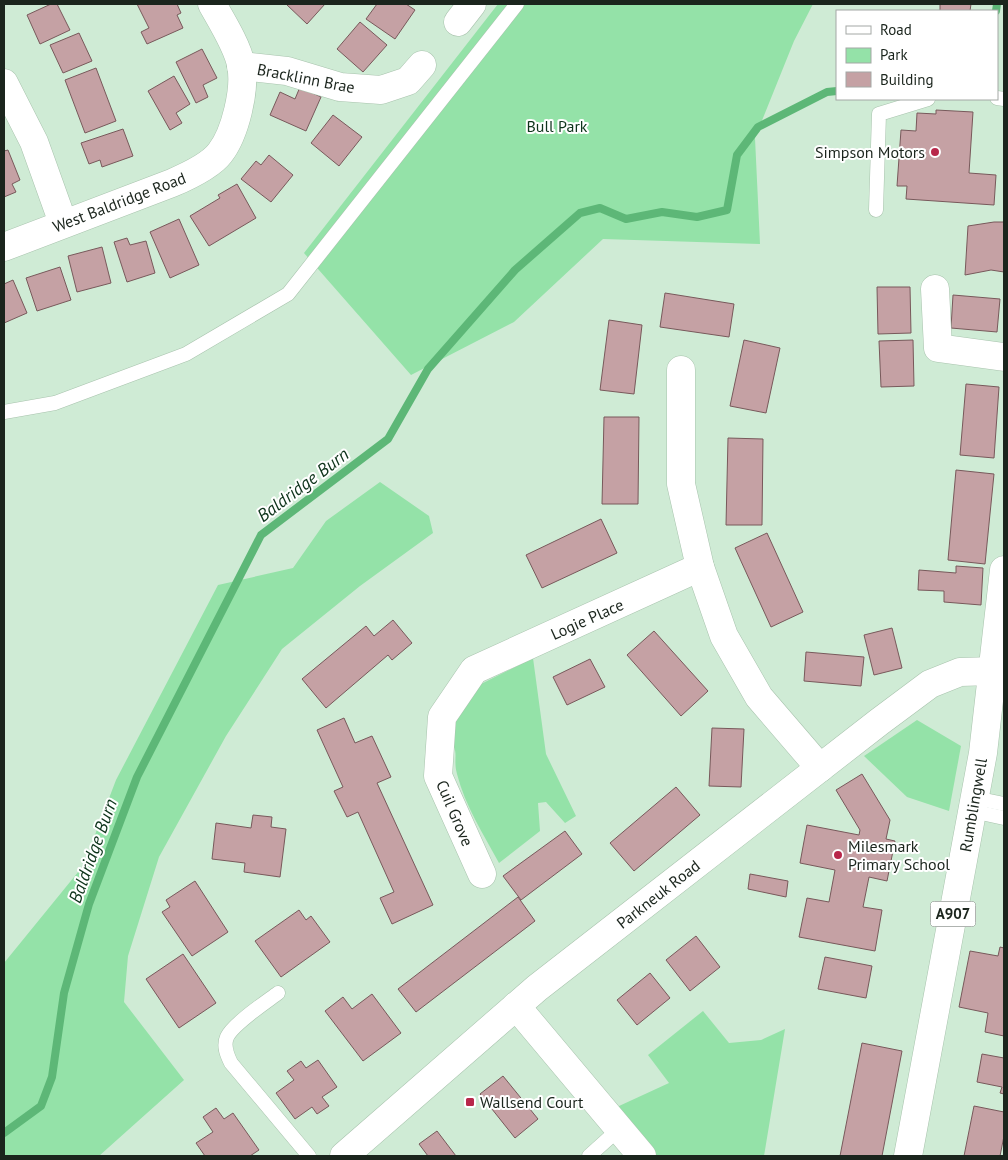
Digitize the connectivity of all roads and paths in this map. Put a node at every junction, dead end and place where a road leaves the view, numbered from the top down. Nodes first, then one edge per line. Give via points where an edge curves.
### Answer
1 (212, 4) edge
2 (517, 4) edge
3 (422, 65) dead end
4 (241, 66) junction
5 (4, 83) edge
6 (925, 100) edge
7 (876, 210) dead end
8 (63, 223) junction
9 (4, 247) edge
10 (935, 289) dead end
11 (1004, 357) edge
12 (681, 370) dead end
13 (4, 412) edge
14 (700, 567) junction
15 (1004, 570) edge
16 (474, 670) joint
17 (993, 671) junction
18 (820, 768) junction
19 (974, 804) junction
20 (1004, 804) edge
21 (1004, 818) edge
22 (482, 874) dead end
23 (278, 993) dead end
24 (516, 1006) junction
25 (619, 1128) junction
26 (309, 1156) edge
27 (344, 1156) edge
28 (589, 1156) edge
29 (642, 1156) edge
30 (908, 1156) edge

1 - 4 street, West Baldridge Road via 228,31
2 - 13 lane via 288,294 186,354 55,403
3 - 4 street, Bracklinn Brae via 408,81 381,90 340,87 287,71
4 - 8 street, West Baldridge Road via 241,101 220,153 194,173 172,184
5 - 8 street via 34,142
6 - 7 lane via 879,114
8 - 9 street, West Baldridge Road
10 - 11 street via 938,348
12 - 14 street via 681,484
14 - 16 street, Logie Place
14 - 18 street via 724,636 759,696
15 - 17 street, Rumblingwell / A907
16 - 22 street, Cuil Grove via 442,717 438,776
17 - 18 street, Parkneuk Road via 960,672 930,684
17 - 19 street, Rumblingwell / A907
18 - 24 street, Parkneuk Road
19 - 20 lane
19 - 21 lane
19 - 30 street, Rumblingwell / A907
23 - 26 lane via 235,1026 227,1037 225,1051 231,1063
24 - 25 street
24 - 27 street, Parkneuk Road
25 - 28 lane
25 - 29 street

